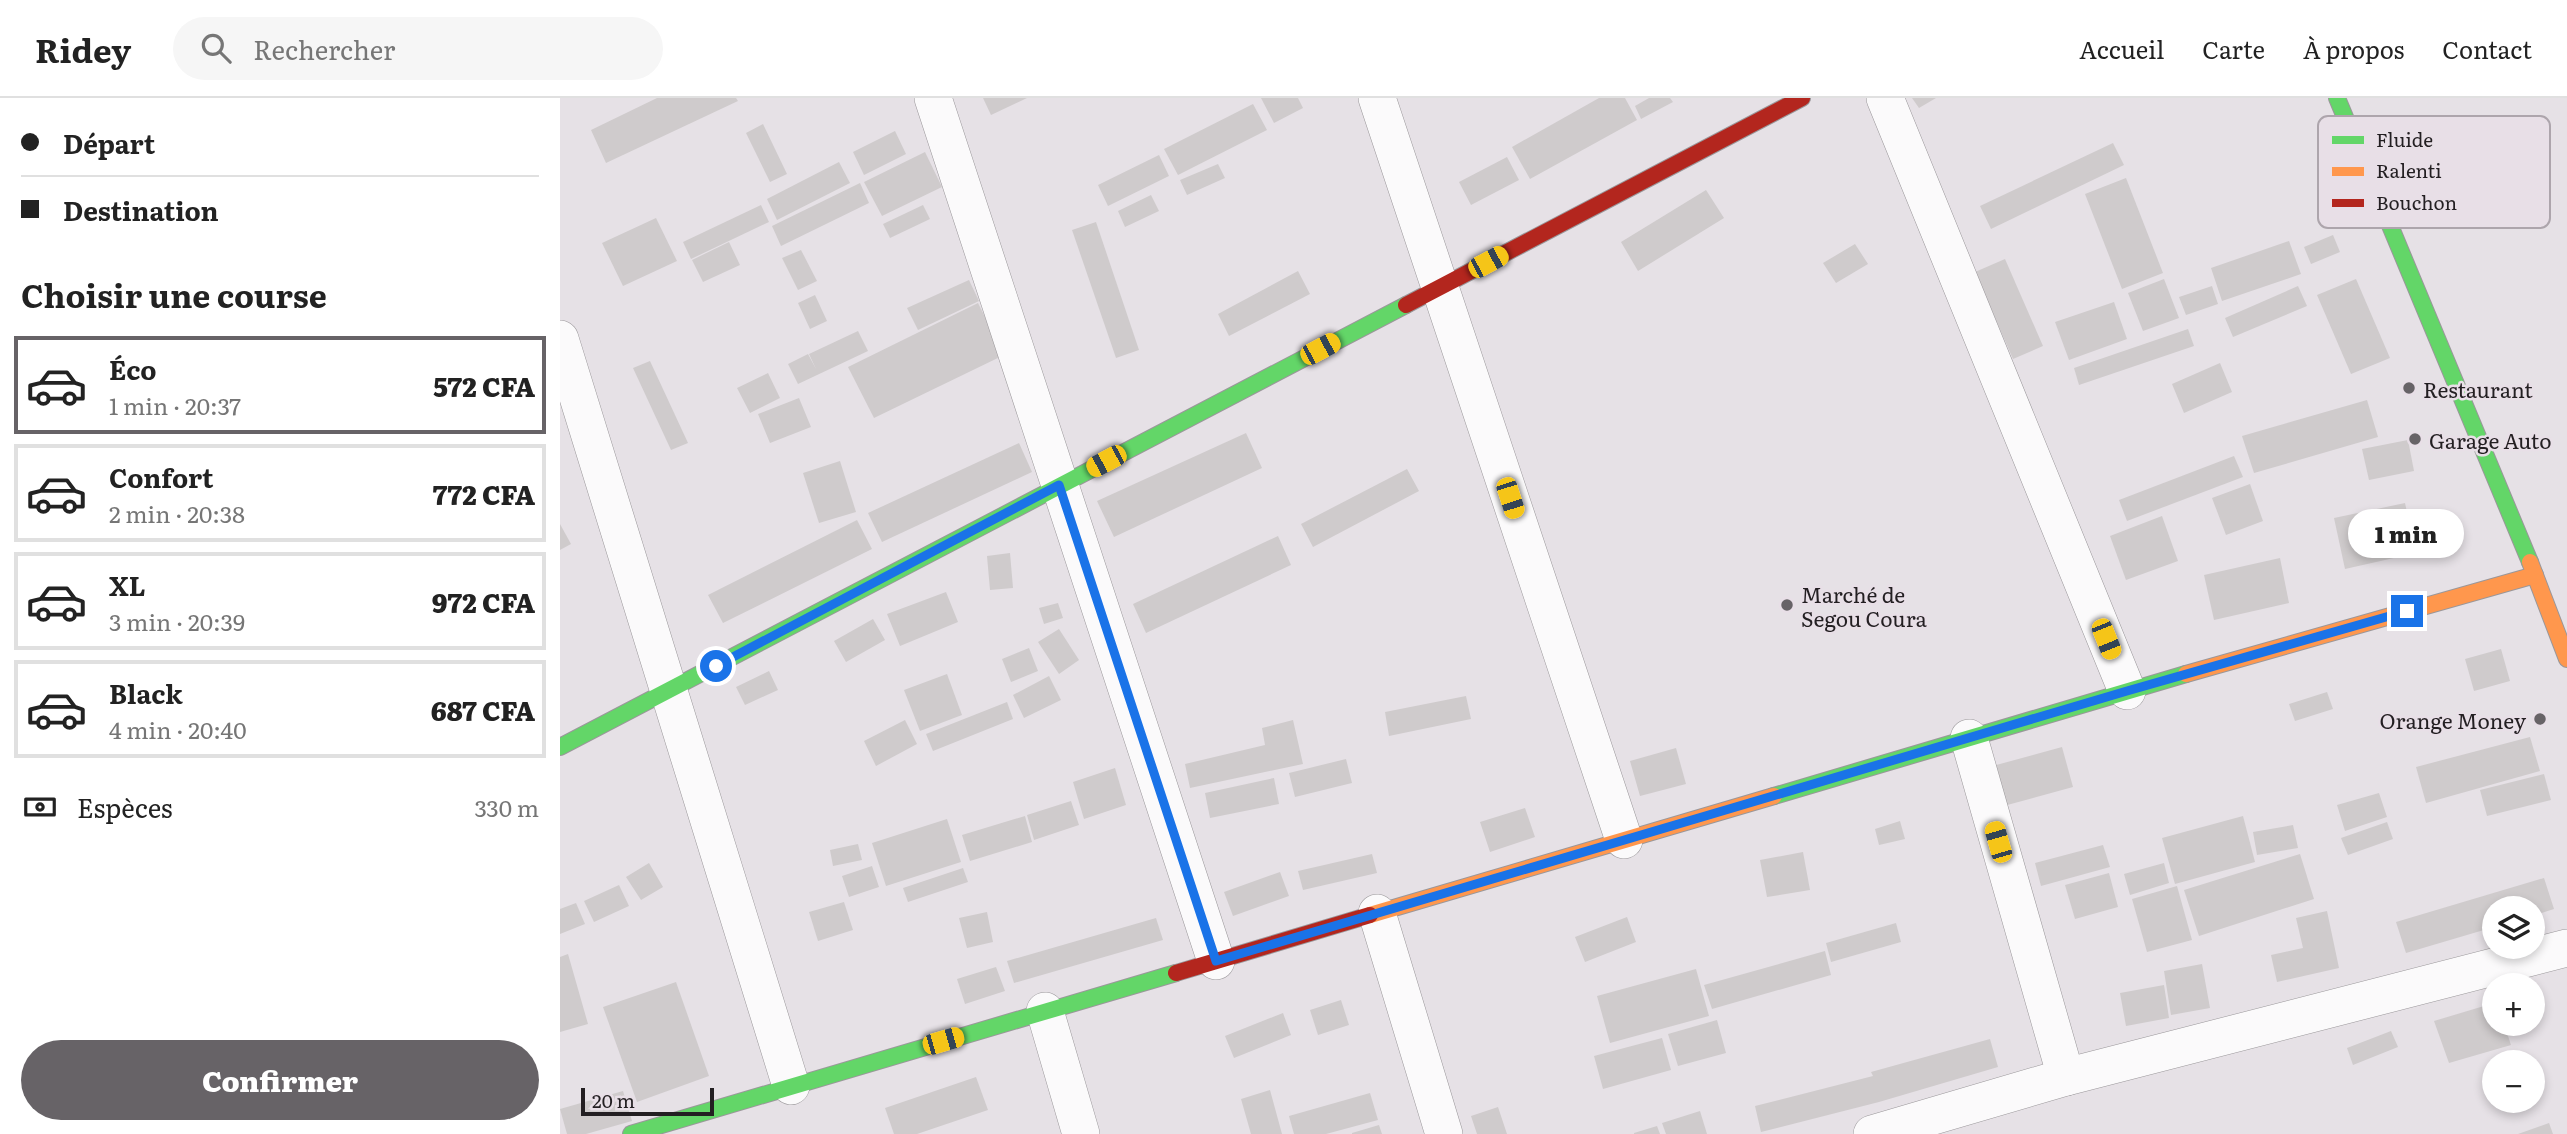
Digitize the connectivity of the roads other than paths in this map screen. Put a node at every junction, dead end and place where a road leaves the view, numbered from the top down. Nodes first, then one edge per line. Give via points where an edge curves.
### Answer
1 (933, 98) edge
2 (1377, 98) edge
3 (1801, 98) edge
4 (1885, 98) edge
5 (2337, 98) edge
6 (2344, 116) edge
7 (2391, 228) edge
8 (1439, 288) junction
9 (560, 339) edge
10 (1059, 485) junction
11 (2535, 575) junction
12 (2567, 659) edge
13 (667, 691) junction
14 (2127, 691) junction
15 (1969, 738) junction
16 (560, 747) edge
17 (1624, 840) junction
18 (1377, 913) junction
19 (2567, 948) edge
20 (1216, 961) junction
21 (1045, 1011) junction
22 (2066, 1077) junction
23 (791, 1086) junction
24 (631, 1134) edge
25 (1081, 1134) edge
26 (1444, 1134) edge
27 (1872, 1134) edge

1 - 10 street
2 - 8 street
3 - 8 street
4 - 14 street
5 - 6 street
7 - 11 street
8 - 10 street
8 - 17 street
9 - 13 street
10 - 13 street
10 - 20 street
11 - 12 street
11 - 14 street
13 - 16 street
13 - 23 street
14 - 15 street
15 - 17 street
15 - 22 street
17 - 18 street
18 - 20 street
18 - 26 street
19 - 22 street
20 - 21 street
21 - 23 street
21 - 25 street
22 - 27 street
23 - 24 street

